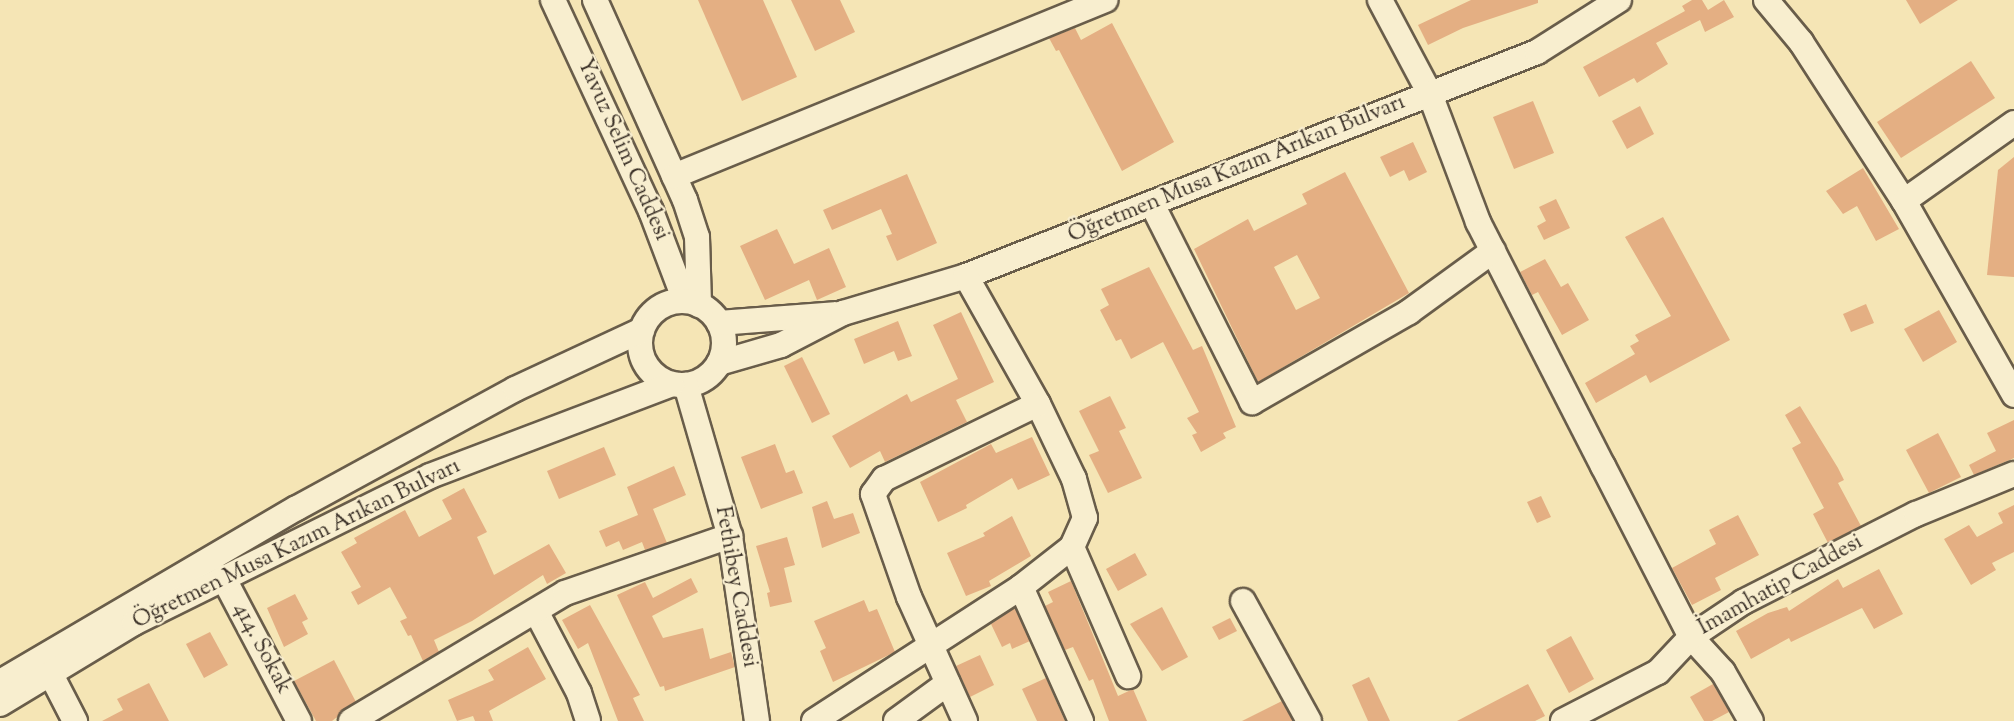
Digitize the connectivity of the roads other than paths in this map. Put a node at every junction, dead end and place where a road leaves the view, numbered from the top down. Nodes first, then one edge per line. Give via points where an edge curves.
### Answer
1 (553, 0) edge
2 (1105, 0) edge
3 (1380, 0) edge
4 (1619, 0) edge
5 (1766, 0) edge
6 (603, 3) edge
7 (1592, 8) edge
8 (1430, 94) junction
9 (2014, 123) edge
10 (674, 176) junction
11 (1904, 201) junction
12 (1152, 204) junction
13 (1493, 251) junction
14 (966, 276) junction
15 (692, 303) junction
16 (843, 313) junction
17 (719, 323) junction
18 (642, 330) junction
19 (720, 363) junction
20 (679, 385) junction
21 (2014, 394) edge
22 (1038, 404) junction
23 (2010, 483) edge
24 (730, 536) junction
25 (1072, 546) junction
26 (223, 578) junction
27 (1021, 587) junction
28 (1243, 601) dead end
29 (537, 613) junction
30 (1691, 637) junction
31 (929, 643) junction
32 (46, 665) junction
33 (1131, 675) dead end
34 (0, 682) edge
35 (948, 683) junction
36 (0, 704) edge
37 (75, 721) edge
38 (299, 721) edge
39 (351, 721) edge
40 (588, 721) edge
41 (757, 721) edge
42 (814, 721) edge
43 (896, 721) edge
44 (965, 721) edge
45 (1081, 721) edge
46 (1309, 721) edge
47 (1563, 721) edge
48 (1751, 721) edge

1 - 15 street, Yavuz Selim Caddesi
2 - 10 street
3 - 8 street
4 - 7 street, Öğretmen Musa Kazım Arıkan Bulvarı
5 - 11 street via 1801,42
6 - 10 street, Yavuz Selim Caddesi
7 - 8 street, Öğretmen Musa Kazım Arıkan Bulvarı via 1537,52
8 - 12 street, Öğretmen Musa Kazım Arıkan Bulvarı
8 - 13 street
9 - 11 street
10 - 15 street, Yavuz Selim Caddesi via 697,237
11 - 21 street
12 - 13 street via 1252,402 1409,312
12 - 14 street, Öğretmen Musa Kazım Arıkan Bulvarı
13 - 30 street
14 - 16 street, Öğretmen Musa Kazım Arıkan Bulvarı
14 - 22 street
15 - 17 street
15 - 18 street via 659,308
16 - 17 street, Öğretmen Musa Kazım Arıkan Bulvarı
16 - 19 street, Öğretmen Musa Kazım Arıkan Bulvarı via 781,345
17 - 19 street via 724,336
18 - 20 street via 643,357 655,374
18 - 32 street, Öğretmen Musa Kazım Arıkan Bulvarı via 483,406 297,508
19 - 20 street via 700,381
20 - 24 street, Fethibey Caddesi
20 - 26 street, Öğretmen Musa Kazım Arıkan Bulvarı via 430,476
22 - 25 street via 1074,479 1085,518
22 - 31 street via 884,479 873,494 882,528
23 - 30 street, İmamhatip Caddesi via 1916,514 1743,602
24 - 29 street via 565,593
24 - 41 street, Fethibey Caddesi
25 - 27 street
25 - 33 street
26 - 32 street, Öğretmen Musa Kazım Arıkan Bulvarı
26 - 38 street, 414. Sokak
27 - 31 street
27 - 45 street
28 - 46 street
29 - 39 street
29 - 40 street via 579,693
30 - 47 street, İmamhatip Caddesi via 1658,672
30 - 48 street via 1723,672
31 - 35 street
31 - 42 street
32 - 34 street, Öğretmen Musa Kazım Arıkan Bulvarı
32 - 36 street, Öğretmen Musa Kazım Arıkan Bulvarı
32 - 37 street
35 - 43 street
35 - 44 street

